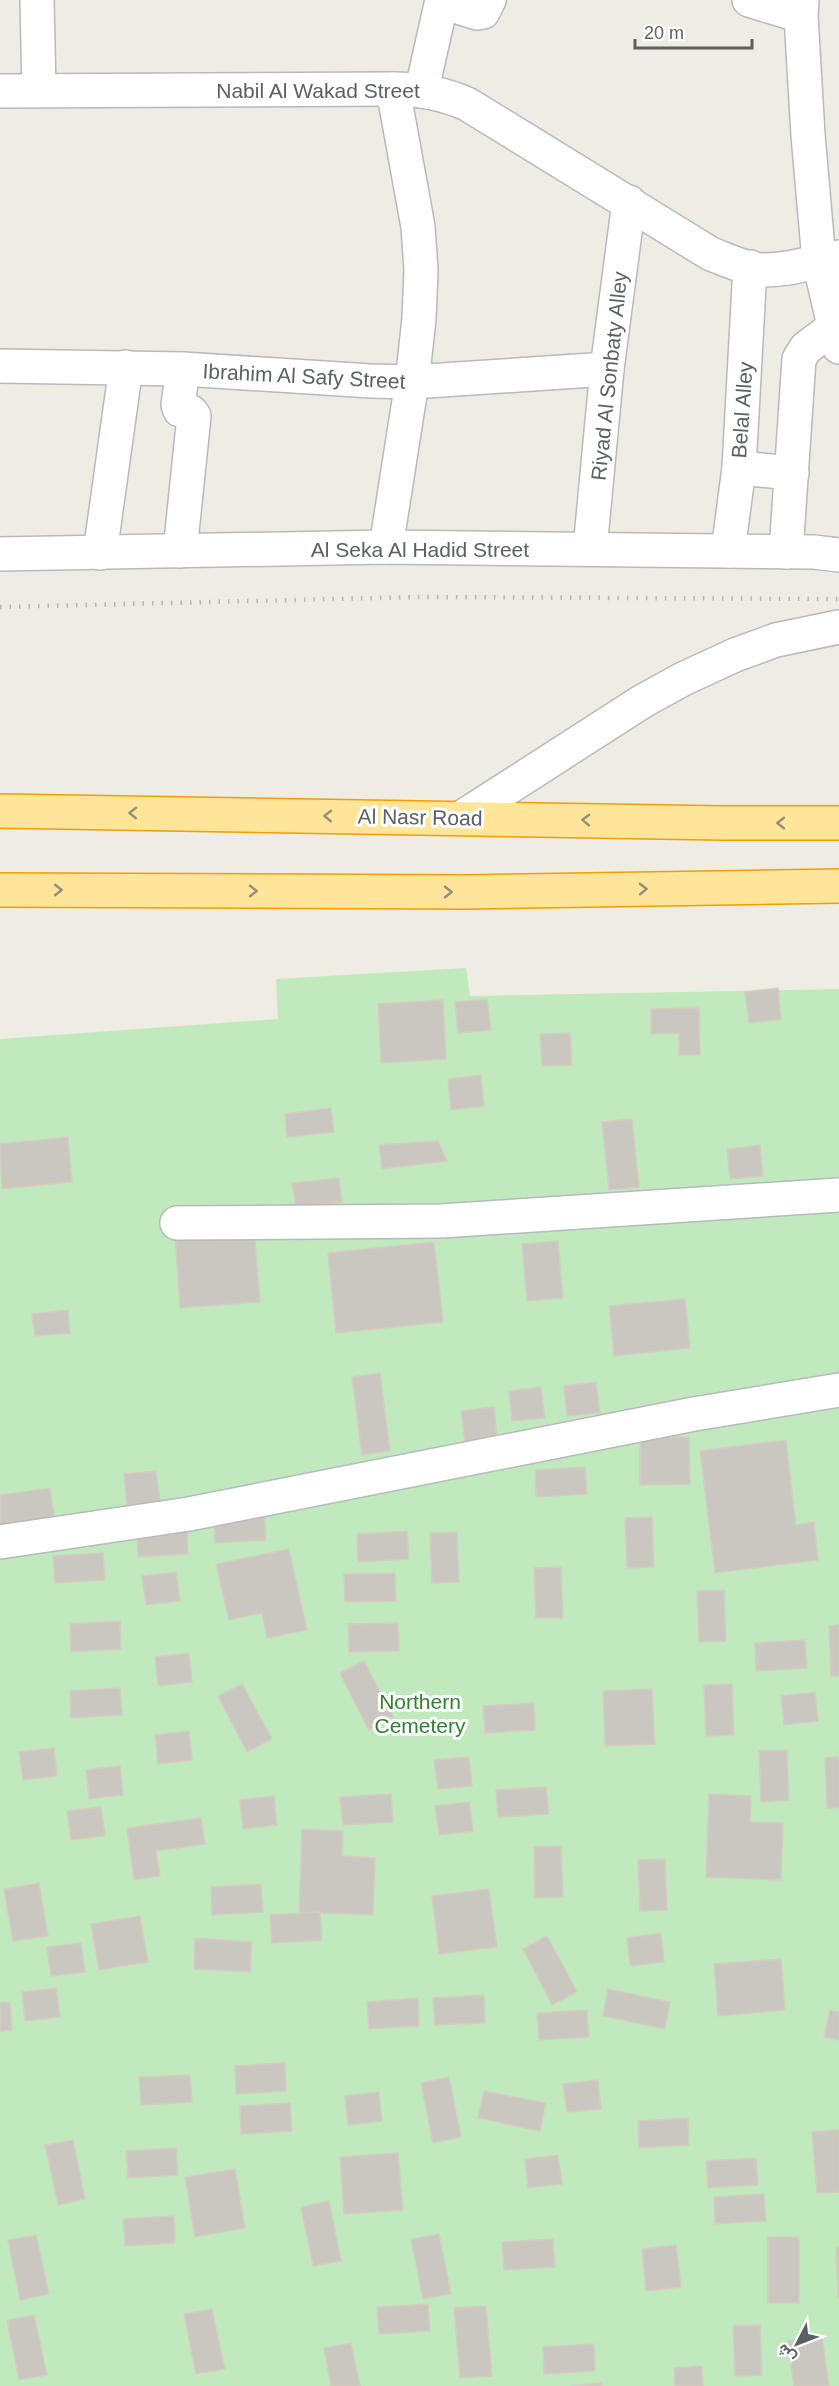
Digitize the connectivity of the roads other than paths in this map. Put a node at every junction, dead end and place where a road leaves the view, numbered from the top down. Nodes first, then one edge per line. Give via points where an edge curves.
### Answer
1 (38, 0) edge
2 (489, 0) edge
3 (749, 0) edge
4 (442, 1) edge
5 (801, 8) edge
6 (407, 89) junction
7 (39, 90) junction
8 (0, 91) edge
9 (629, 202) junction
10 (829, 259) edge
11 (750, 267) junction
12 (837, 337) edge
13 (0, 366) edge
14 (126, 367) junction
15 (183, 369) junction
16 (607, 369) junction
17 (411, 382) junction
18 (739, 468) junction
19 (792, 473) junction
20 (386, 547) junction
21 (590, 549) junction
22 (180, 551) junction
23 (728, 551) junction
24 (786, 552) junction
25 (100, 553) junction
26 (0, 554) edge
27 (839, 555) edge
28 (839, 627) edge
29 (0, 811) edge
30 (461, 818) junction
31 (839, 823) edge
32 (839, 886) edge
33 (0, 890) edge
34 (839, 1195) edge
35 (177, 1223) dead end
36 (839, 1390) edge
37 (0, 1542) edge

1 - 7 street
2 - 4 street via 483,12 477,13
3 - 5 street
4 - 6 street
5 - 10 street via 808,135
6 - 7 street, Nabil Al Wakad Street
6 - 9 street, Nabil Al Wakad Street via 445,95 467,104
6 - 17 street via 421,270
7 - 8 street, Nabil Al Wakad Street
9 - 11 street, Nabil Al Wakad Street via 711,254
9 - 16 street, Riyad Al Sonbaty Alley
10 - 11 street, Nabil Al Wakad Street via 785,269
10 - 12 street
11 - 18 street, Belal Alley
12 - 19 street via 806,348 799,359
13 - 14 street, Ibrahim Al Safy Street
14 - 15 street, Ibrahim Al Safy Street
14 - 25 street
15 - 17 street, Ibrahim Al Safy Street
15 - 22 street via 178,405 194,416
16 - 17 street, Ibrahim Al Safy Street
16 - 21 street, Riyad Al Sonbaty Alley
17 - 20 street
18 - 19 street
18 - 23 street, Belal Alley
19 - 24 street
20 - 21 street, Al Seka Al Hadid Street
20 - 22 street, Al Seka Al Hadid Street
21 - 23 street, Al Seka Al Hadid Street
22 - 25 street, Al Seka Al Hadid Street
23 - 24 street, Al Seka Al Hadid Street
24 - 27 street, Al Seka Al Hadid Street
25 - 26 street, Al Seka Al Hadid Street
28 - 30 street via 776,640 683,679
30 -> 29 highway, Al Nasr Road
31 -> 30 highway, Al Nasr Road
33 -> 32 highway via 469,892
34 - 35 street via 441,1221
36 - 37 street via 694,1414 189,1514

